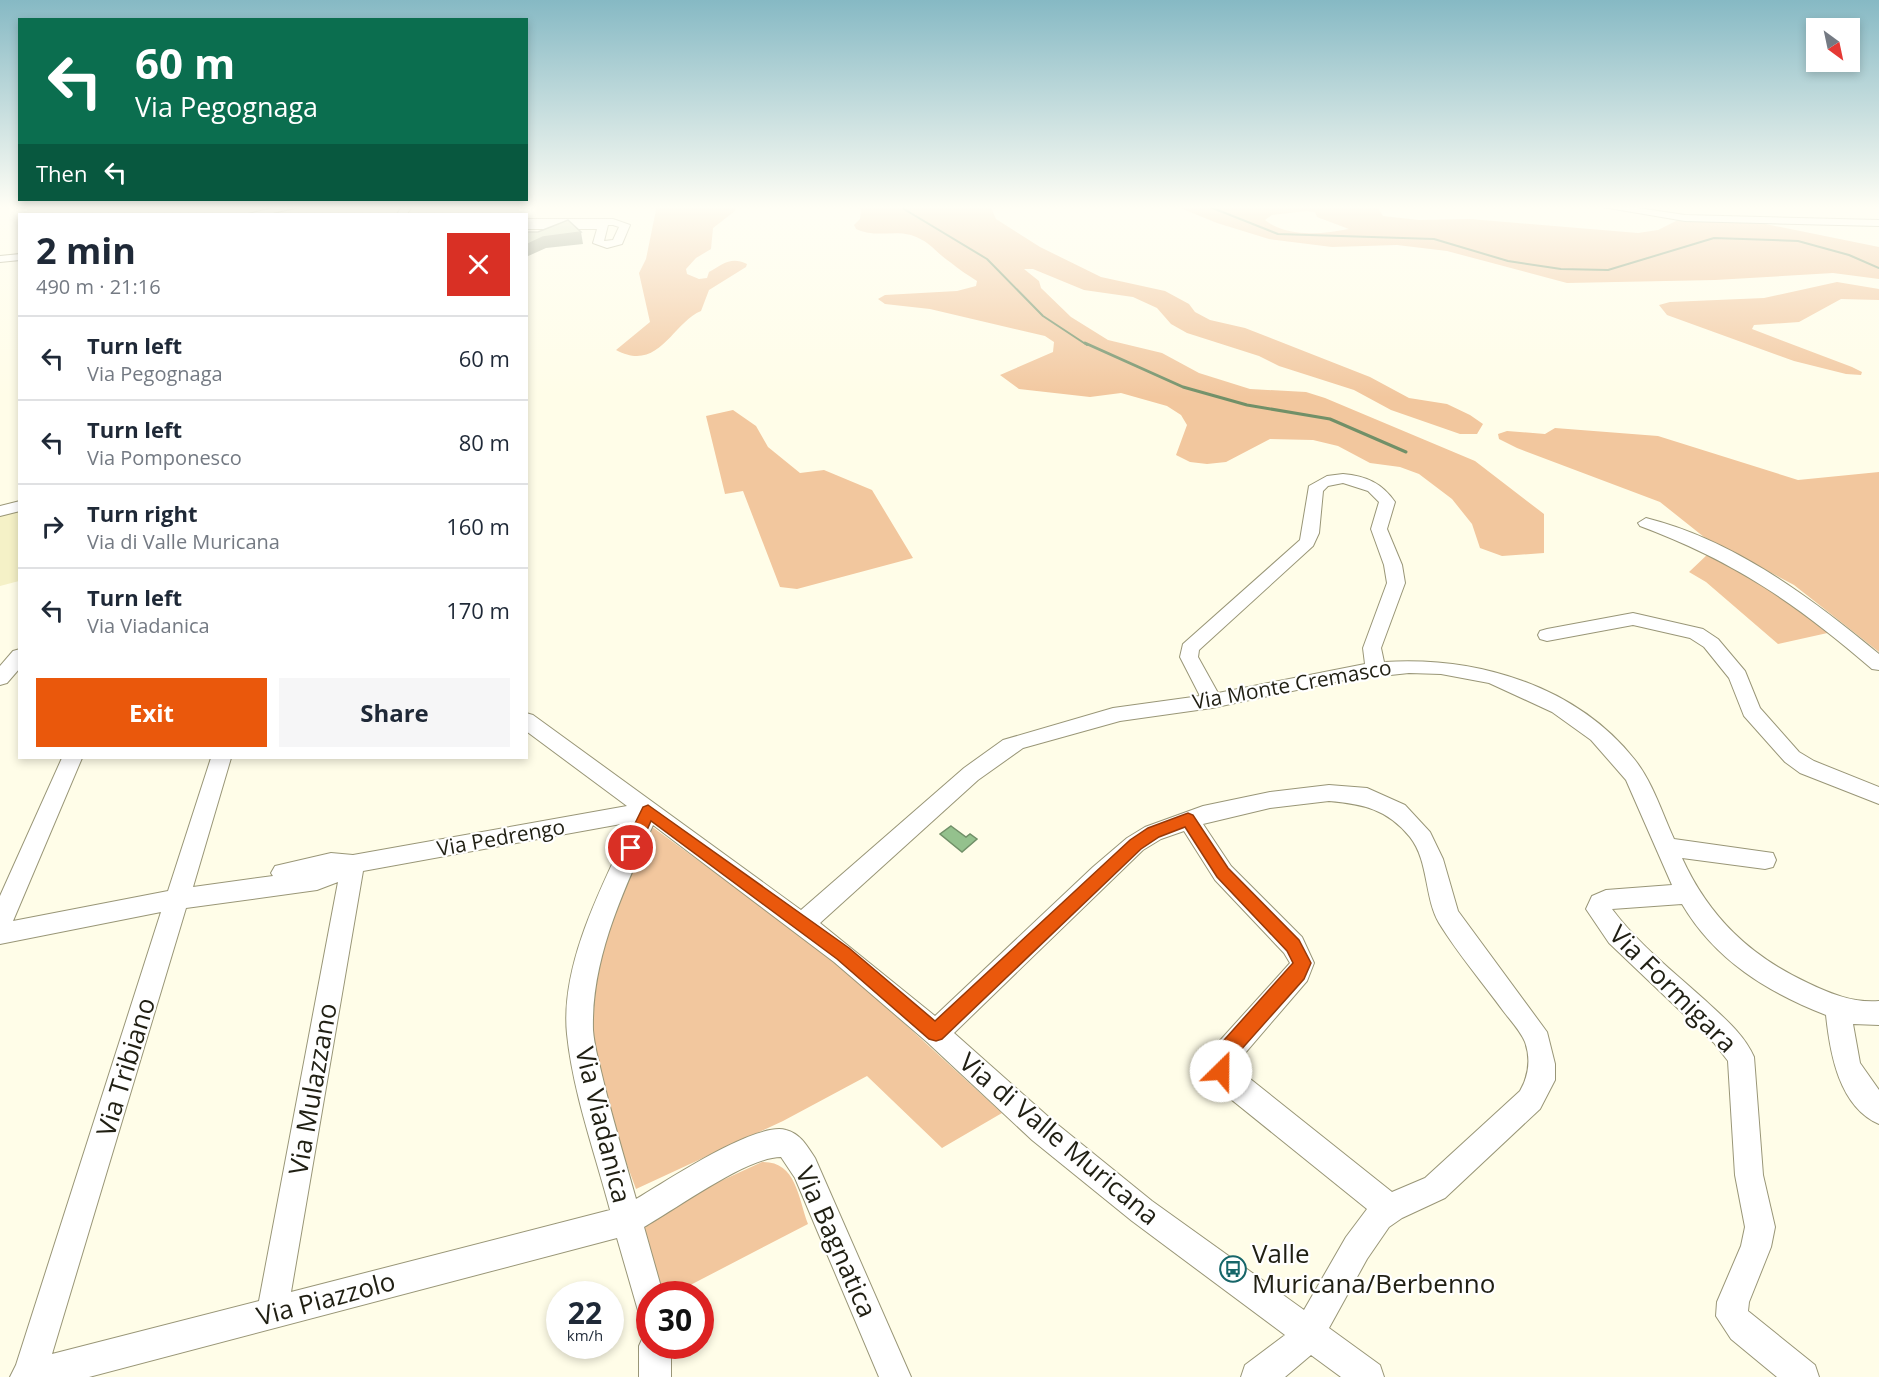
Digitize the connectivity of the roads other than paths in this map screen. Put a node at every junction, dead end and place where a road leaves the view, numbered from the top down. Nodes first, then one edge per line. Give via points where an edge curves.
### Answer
1 (18, 506) edge
2 (0, 511) edge
3 (1646, 523) dead end
4 (1547, 635) dead end
5 (18, 658) edge
6 (1879, 664) edge
7 (1375, 668) junction
8 (6, 673) edge
9 (1212, 700) junction
10 (528, 721) edge
11 (72, 759) edge
12 (221, 759) edge
13 (1879, 796) edge
14 (648, 811) junction
15 (1188, 819) junction
16 (1665, 847) junction
17 (1765, 860) dead end
18 (353, 864) junction
19 (1687, 894) junction
20 (178, 899) junction
21 (0, 923) edge
22 (802, 924) junction
23 (0, 934) edge
24 (1838, 1007) junction
25 (1879, 1013) edge
26 (936, 1033) junction
27 (1879, 1110) edge
28 (1389, 1208) junction
29 (627, 1221) junction
30 (644, 1281) edge
31 (272, 1313) junction
32 (1306, 1333) junction
33 (655, 1359) edge
34 (27, 1377) edge
35 (655, 1377) edge
36 (894, 1377) edge
37 (1257, 1377) edge
38 (1368, 1377) edge
39 (1803, 1377) edge

1 - 2 street
3 - 6 street via 1703,543 1758,571 1807,604
4 - 13 street via 1633,619 1696,633 1711,643 1738,676 1751,711 1792,757
5 - 8 street
7 - 9 street, Via Monte Cremasco
7 - 9 street via 1372,648 1396,583 1379,529 1387,502 1383,494 1366,483 1330,480 1315,489 1307,542 1190,648 1189,657
7 - 16 street, Via Monte Cremasco via 1420,666 1473,672 1510,683 1550,703 1605,741 1628,767
9 - 22 street, Via Monte Cremasco via 1124,724 1060,730 996,753
10 - 14 street, Via di Valle Muricana
11 - 21 street
12 - 20 street, Via Tribiano
14 - 18 street, Via Pedrengo
14 - 22 street, Via di Valle Muricana
14 - 29 street, Via Viadanica via 591,949 581,995 583,1053
15 - 26 street via 1153,832 1135,844
15 - 28 street via 1223,873 1293,945 1302,961 1298,974 1224,1055 1222,1073
15 - 28 street via 1270,800 1329,793 1367,796 1392,808 1415,827 1428,848 1448,916 1534,1034 1543,1072 1530,1100 1428,1193
16 - 17 street
16 - 19 street, Via Monte Cremasco
18 - 20 street, Via Pedrengo via 317,880
18 - 31 street, Via Mulazzano
19 - 24 street, Via Monte Cremasco via 1715,934 1747,962 1789,987
19 - 39 street, Via Formigara via 1606,900 1598,909 1618,936 1723,1034 1741,1058 1749,1175 1760,1227 1756,1247 1733,1302 1732,1316 1742,1329
20 - 23 street, Via Pedrengo
20 - 34 street, Via Tribiano
22 - 26 street, Via di Valle Muricana
24 - 25 street, Via Monte Cremasco
24 - 27 street via 1846,1067 1859,1089
26 - 32 street, Via di Valle Muricana via 1060,1145
28 - 32 street via 1366,1233
29 - 30 street, Via Viadanica
29 - 31 street, Via Piazzolo
29 - 36 street, Via Bagnatica via 749,1150 768,1143 791,1147 804,1168
31 - 34 street, Via Piazzolo
32 - 37 street via 1292,1351
32 - 38 street, Via di Valle Muricana
33 - 35 street

